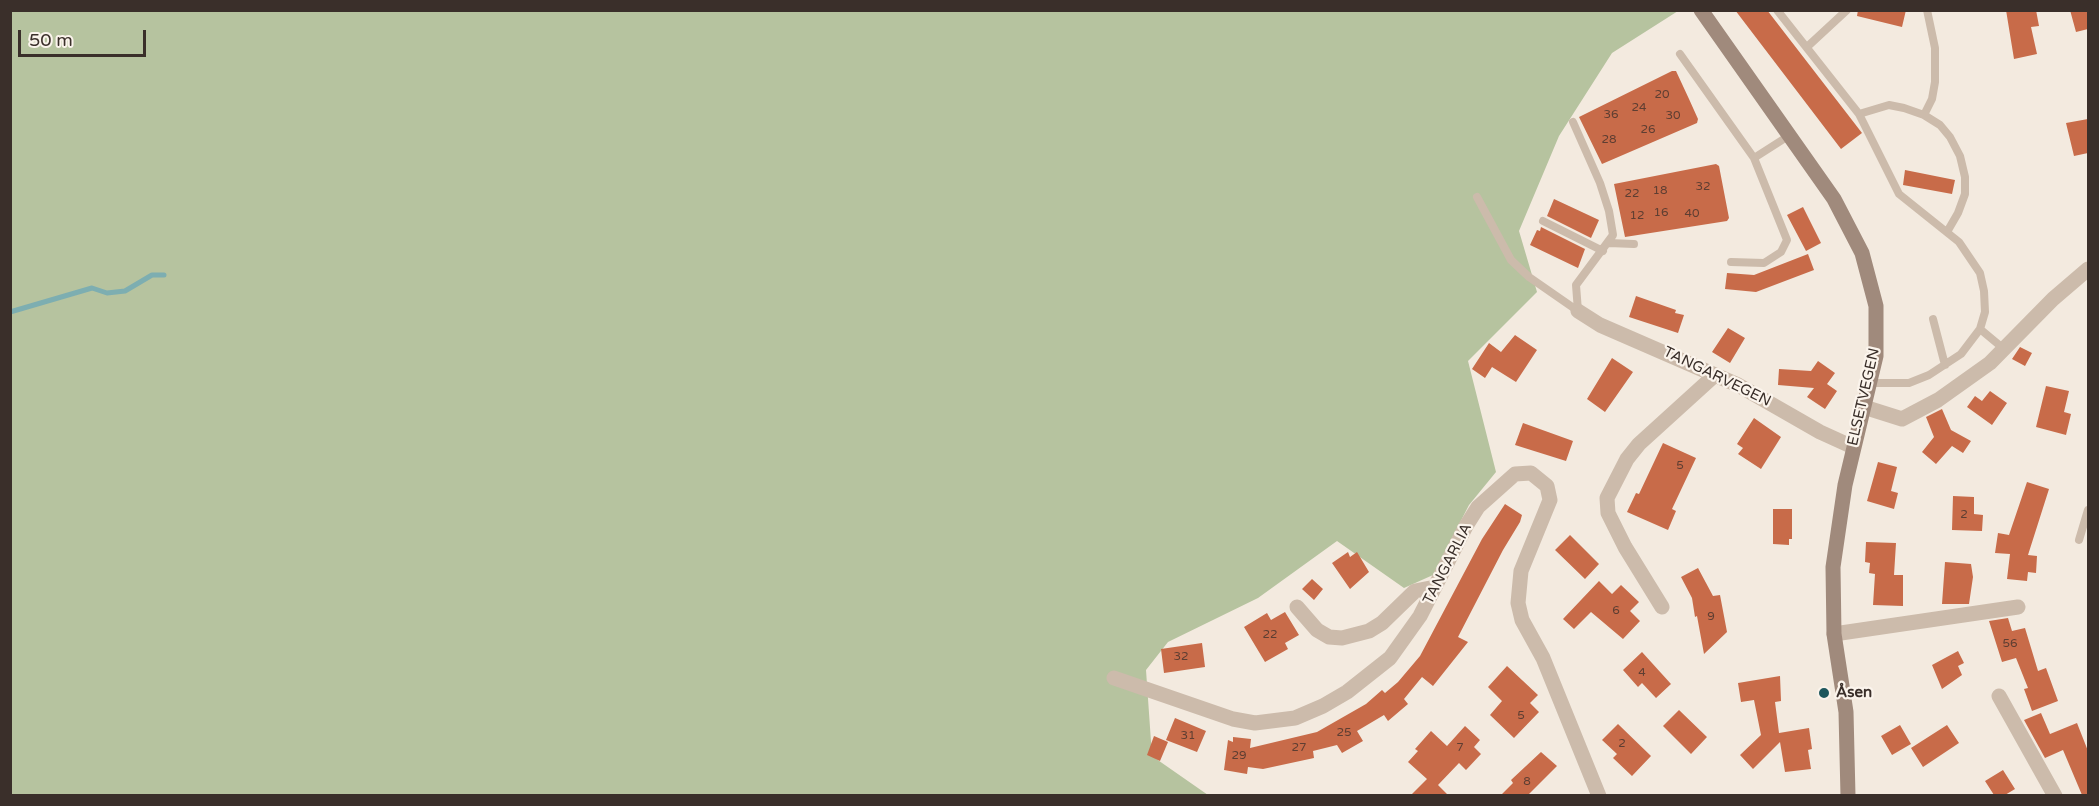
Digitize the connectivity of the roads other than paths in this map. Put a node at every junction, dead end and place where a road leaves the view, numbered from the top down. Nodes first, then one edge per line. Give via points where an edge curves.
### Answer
1 (1701, 10) edge
2 (1777, 10) edge
3 (1847, 10) edge
4 (1927, 10) edge
5 (1807, 47) junction
6 (1680, 54) dead end
7 (1859, 114) junction
8 (1924, 115) junction
9 (1573, 122) dead end
10 (1790, 135) junction
11 (1754, 158) junction
12 (1477, 197) dead end
13 (1543, 221) dead end
14 (1947, 232) junction
15 (1634, 244) dead end
16 (1606, 247) junction
17 (1731, 262) dead end
18 (2088, 269) edge
19 (1578, 311) junction
20 (1933, 319) dead end
21 (1980, 329) junction
22 (2004, 349) junction
23 (1945, 365) junction
24 (1715, 375) junction
25 (1870, 383) junction
26 (1864, 407) junction
27 (1853, 447) junction
28 (2088, 510) edge
29 (2079, 540) dead end
30 (1436, 587) junction
31 (2018, 606) dead end
32 (1297, 607) dead end
33 (1662, 607) dead end
34 (1834, 634) junction
35 (1114, 678) dead end
36 (1999, 696) dead end
37 (1599, 795) edge
38 (1848, 795) edge
39 (2055, 795) edge

1 - 10 main road, ELSETVEGEN
2 - 5 lane
3 - 5 lane
4 - 8 lane via 1935,48 1935,82
5 - 7 lane
6 - 11 lane
7 - 8 lane via 1889,105
7 - 14 lane via 1899,194
8 - 14 lane via 1950,137 1965,177 1962,204
9 - 16 lane via 1609,211 1613,235
10 - 11 lane
10 - 25 main road, ELSETVEGEN via 1852,229 1868,270 1878,331
11 - 17 lane via 1788,240 1781,252 1764,263
12 - 19 lane via 1511,260
13 - 16 lane
14 - 21 lane via 1970,254 1980,273 1985,312
15 - 16 lane
16 - 19 lane via 1576,285
18 - 22 street
19 - 24 street, TANGARVEGEN via 1600,325
20 - 23 lane
21 - 22 lane
21 - 23 lane via 1961,354
22 - 26 street via 1973,376 1913,415 1902,419
23 - 25 lane via 1909,383
24 - 27 street, TANGARVEGEN
24 - 33 street via 1639,444 1607,498 1608,513 1625,547
25 - 26 main road, ELSETVEGEN
26 - 27 main road, ELSETVEGEN
27 - 34 main road, ELSETVEGEN via 1835,539
28 - 29 lane
30 - 32 street via 1415,591 1382,623 1356,636 1329,637
30 - 35 street, TANGARLIA via 1390,658 1347,692 1295,718 1255,723 1233,719
30 - 37 street, TANGARLIA via 1466,526 1485,500 1515,474 1524,472 1548,486 1550,500 1521,571 1518,603
31 - 34 street
34 - 38 main road, ELSETVEGEN via 1846,712
36 - 39 street

